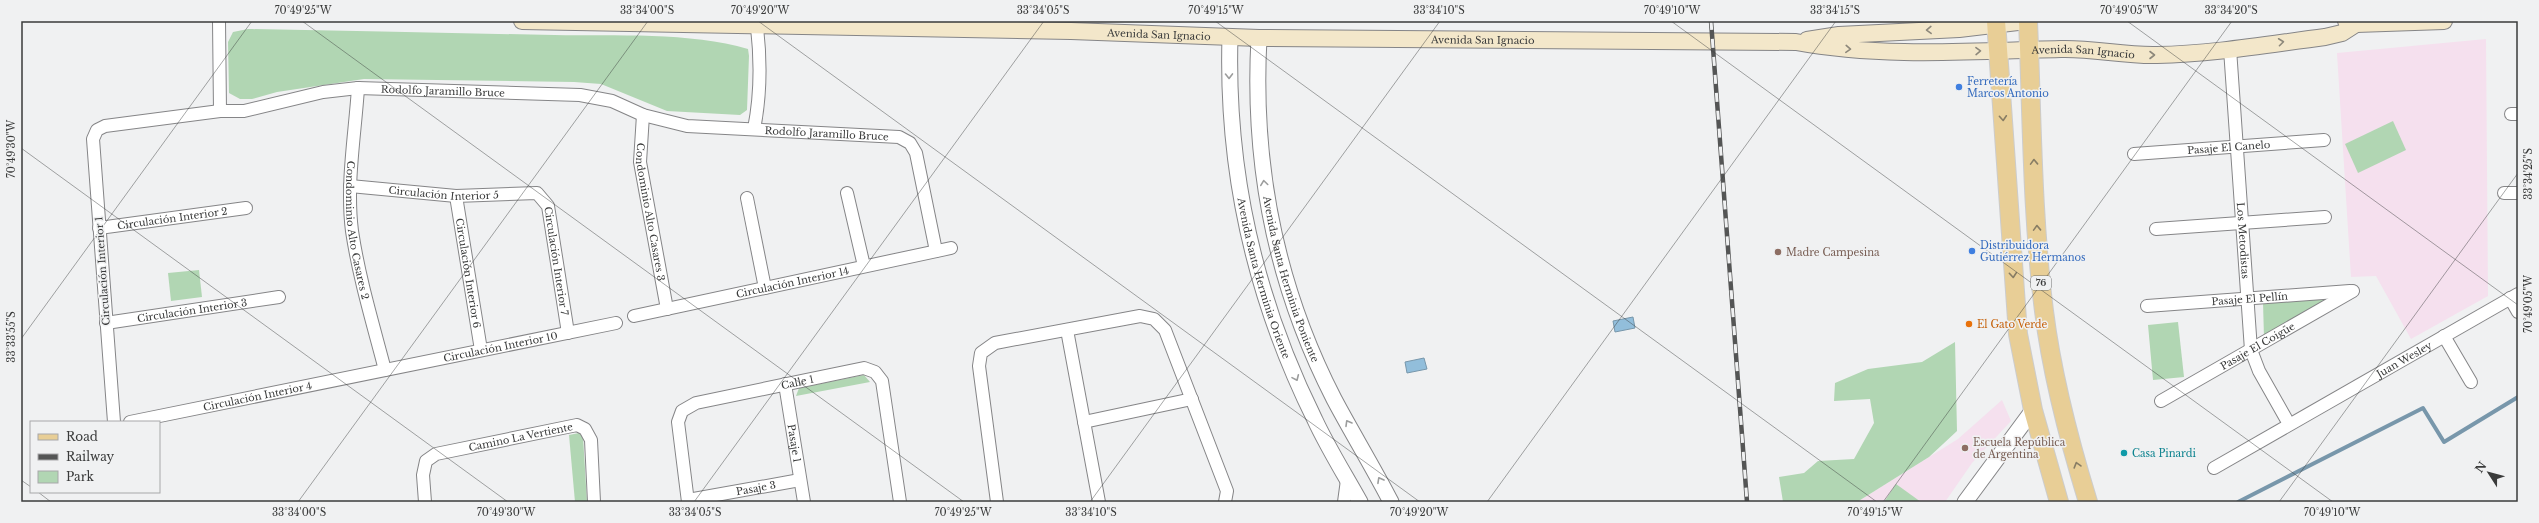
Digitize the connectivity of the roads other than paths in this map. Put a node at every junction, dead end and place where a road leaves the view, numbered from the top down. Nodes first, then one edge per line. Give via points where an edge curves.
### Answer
1 (219, 21) edge
2 (522, 21) edge
3 (2027, 21) edge
4 (2439, 21) edge
5 (2444, 21) edge
6 (1996, 23) edge
7 (2351, 23) edge
8 (1072, 26) edge
9 (757, 27) junction
10 (1230, 37) junction
11 (1260, 38) junction
12 (1796, 42) junction
13 (2230, 49) junction
14 (2029, 50) junction
15 (1998, 51) junction
16 (358, 88) junction
17 (220, 111) junction
18 (643, 115) junction
19 (105, 126) joint
20 (754, 129) junction
21 (2324, 140) dead end
22 (2237, 146) junction
23 (2134, 154) dead end
24 (350, 186) junction
25 (537, 193) joint
26 (847, 193) dead end
27 (2504, 193) dead end
28 (2518, 193) edge
29 (456, 196) junction
30 (747, 198) dead end
31 (246, 208) dead end
32 (1270, 216) junction
33 (2325, 217) dead end
34 (1244, 220) junction
35 (2242, 223) junction
36 (99, 228) junction
37 (2156, 229) dead end
38 (951, 248) dead end
39 (936, 251) junction
40 (864, 266) junction
41 (765, 288) junction
42 (2354, 291) joint
43 (2514, 296) edge
44 (279, 297) dead end
45 (2248, 299) junction
46 (2147, 306) dead end
47 (667, 309) junction
48 (2518, 312) edge
49 (634, 316) dead end
50 (106, 323) junction
51 (616, 323) dead end
52 (1301, 323) junction
53 (1067, 330) junction
54 (568, 333) junction
55 (1277, 333) junction
56 (2444, 336) junction
57 (481, 350) junction
58 (2251, 350) junction
59 (385, 370) junction
60 (2471, 382) dead end
61 (785, 384) junction
62 (1192, 399) junction
63 (2161, 401) dead end
64 (2033, 410) junction
65 (114, 421) edge
66 (135, 421) edge
67 (1084, 422) junction
68 (2289, 424) junction
69 (2214, 468) dead end
70 (800, 480) junction
71 (1347, 480) junction
72 (688, 501) edge
73 (426, 502) edge
74 (594, 502) edge
75 (804, 502) edge
76 (900, 502) edge
77 (997, 502) edge
78 (1099, 502) edge
79 (1225, 502) edge
80 (1344, 502) edge
81 (1360, 502) edge
82 (1391, 502) edge
83 (1965, 502) edge
84 (2058, 502) edge
85 (2088, 502) edge

1 - 17 street
2 - 9 main road, Avenida San Ignacio
3 - 6 main road, Avenida San Ignacio
3 - 14 main road, 76
4 - 5 main road
4 - 7 main road
6 -> 12 main road, Avenida San Ignacio via 1839,35
6 - 15 main road
13 -> 7 main road, Avenida San Ignacio via 2334,35
8 - 9 main road, Avenida San Ignacio
8 - 10 main road, Avenida San Ignacio
9 - 20 street, Rodolfo Jaramillo Bruce via 761,66 760,99
10 - 11 main road, Avenida San Ignacio
10 -> 34 street, Avenida Santa Herminia Oriente via 1232,138
11 - 12 main road, Avenida San Ignacio
32 -> 11 street, Avenida Santa Herminia Poniente via 1258,123
12 -> 15 main road, Avenida San Ignacio via 1866,50
14 -> 13 main road, Avenida San Ignacio via 2073,49 2157,55
13 - 22 street, Los Metodistas
14 - 15 main road, Avenida San Ignacio
85 -> 14 main road, 76 via 2060,401 2044,310 2038,250
15 -> 64 main road via 2018,334
16 - 17 street, Rodolfo Jaramillo Bruce via 323,92 250,110
16 - 18 street, Rodolfo Jaramillo Bruce via 580,95 612,101
16 - 24 street, Condominio Alto Casares 2
17 - 19 street, Rodolfo Jaramillo Bruce
18 - 20 street, Rodolfo Jaramillo Bruce via 688,126
18 - 47 street, Condominio Alto Casares 3 via 640,162
19 - 36 street, Circulación Interior 1 via 97,130 93,139
20 - 39 street, Rodolfo Jaramillo Bruce via 899,137 910,143 916,153
21 - 22 street, Pasaje El Canelo
22 - 23 street, Pasaje El Canelo
22 - 35 street, Los Metodistas
24 - 29 street, Circulación Interior 5
24 - 59 street, Condominio Alto Casares 2 via 352,230 360,273
25 - 29 street, Circulación Interior 5
25 - 54 street, Circulación Interior 7 via 548,206
26 - 40 street
27 - 28 street
29 - 57 street, Circulación Interior 6
30 - 41 street
31 - 36 street, Circulación Interior 2
32 - 34 street via 1256,221
32 - 52 street, Avenida Santa Herminia Poniente via 1285,280
33 - 35 street
34 - 55 street, Avenida Santa Herminia Oriente via 1260,284
35 - 37 street
35 - 45 street, Los Metodistas
36 - 50 street, Circulación Interior 1
38 - 39 street, Circulación Interior 14
39 - 40 street, Circulación Interior 14
40 - 41 street, Circulación Interior 14
41 - 47 street, Circulación Interior 14
42 - 45 street, Pasaje El Pellín
42 - 58 street, Pasaje El Coigüe
43 - 48 street
43 - 56 street, Juan Wesley
44 - 50 street, Circulación Interior 3
45 - 46 street, Pasaje El Pellín
45 - 58 street, Los Metodistas
47 - 49 street, Circulación Interior 14
50 - 65 street, Circulación Interior 1
51 - 54 street, Circulación Interior 10
52 - 55 street via 1287,325
82 -> 52 street, Avenida Santa Herminia Poniente via 1334,398
53 - 62 street via 1140,316 1154,319 1165,330
53 - 67 street
53 - 77 street via 995,343 981,353 979,366
54 - 57 street, Circulación Interior 10
55 -> 71 street, Avenida Santa Herminia Oriente via 1314,418
56 - 60 street
56 - 68 street, Juan Wesley
57 - 59 street, Circulación Interior 10
58 - 63 street, Pasaje El Coigüe
58 - 68 street, Los Metodistas via 2259,371
59 - 66 street, Circulación Interior 4
61 - 70 street, Pasaje 1
61 - 72 street, Calle 1 via 696,403 682,411 678,422
61 - 76 street, Calle 1 via 864,368 879,376
62 - 67 street
62 - 79 street via 1227,491
64 - 83 street
64 - 84 main road
67 - 78 street
68 - 69 street, Juan Wesley
70 - 72 street, Pasaje 3
70 - 75 street, Pasaje 1
71 - 80 street
71 - 81 street, Avenida Santa Herminia Oriente
73 - 74 street, Camino La Vertiente via 423,475 426,461 436,454 577,425 585,429 590,440

